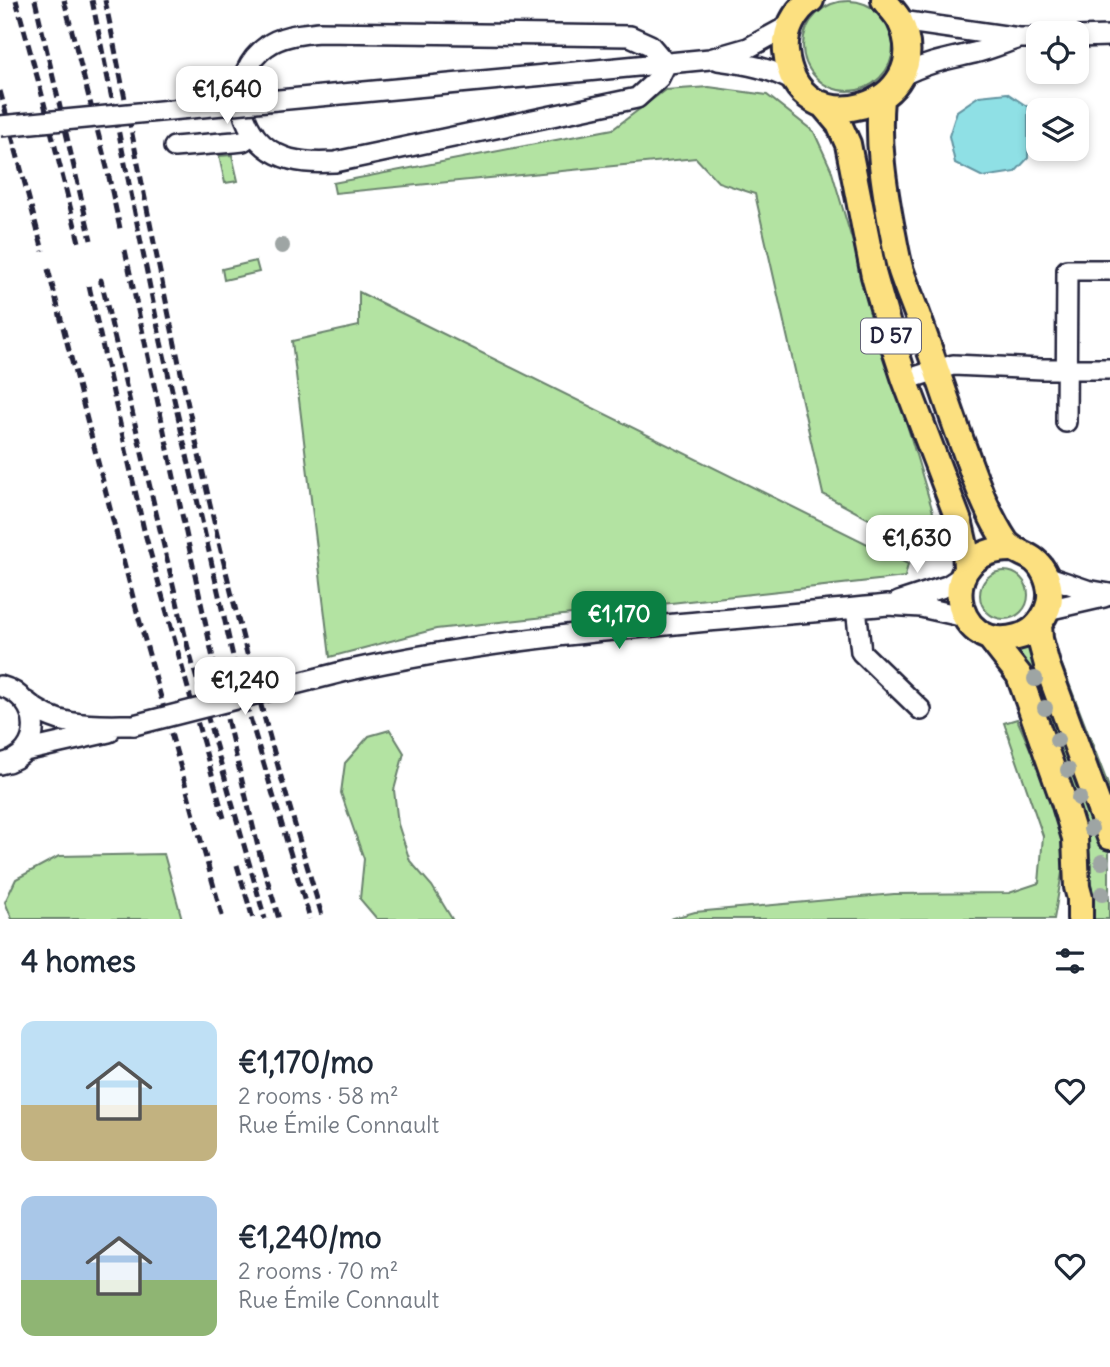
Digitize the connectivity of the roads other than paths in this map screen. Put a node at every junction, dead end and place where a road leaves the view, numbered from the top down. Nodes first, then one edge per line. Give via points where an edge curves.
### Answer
1 (809, 1) edge
2 (888, 6) edge
3 (790, 26) junction
4 (1110, 36) edge
5 (1089, 37) edge
6 (1026, 38) edge
7 (1026, 39) edge
8 (710, 58) junction
9 (666, 64) junction
10 (901, 76) junction
11 (795, 82) junction
12 (881, 98) junction
13 (822, 104) junction
14 (0, 127) edge
15 (254, 134) junction
16 (174, 146) dead end
17 (1110, 271) edge
18 (935, 369) junction
19 (1067, 369) junction
20 (1110, 369) edge
21 (905, 380) junction
22 (1066, 422) dead end
23 (1013, 549) junction
24 (964, 573) junction
25 (1046, 576) junction
26 (1110, 595) edge
27 (887, 605) junction
28 (856, 608) junction
29 (965, 617) junction
30 (1043, 617) junction
31 (990, 638) junction
32 (0, 686) edge
33 (27, 702) junction
34 (921, 710) dead end
35 (134, 725) junction
36 (24, 751) junction
37 (0, 764) edge
38 (1110, 836) edge
39 (1077, 887) junction
40 (1070, 919) edge
41 (1080, 919) edge

1 - 3 main road
2 - 6 street
2 - 10 main road via 906,39
3 - 8 street via 748,48
3 - 11 main road via 787,64
4 - 5 street
7 - 10 street via 923,64
8 - 9 street
8 - 11 street via 761,67
9 - 14 street, bridge
9 - 15 street via 659,78 637,98 335,162 291,160 268,149
9 - 15 street via 650,45 630,36 319,32 290,36 267,46 246,72 240,96
10 - 12 main road
11 - 13 main road
12 - 13 main road via 863,107 842,109
12 - 18 main road, D 57 via 883,184 900,269
13 - 21 main road, D 57 via 848,144 874,276
15 - 16 street via 243,141
17 - 19 street via 1067,270
18 - 19 street via 953,365
18 - 21 street
18 - 23 main road, D 57 via 989,513
19 - 20 street
19 - 22 street
21 - 24 main road, D 57 via 960,524
23 - 24 main road via 986,552
23 - 25 main road via 1033,558
24 - 27 street via 947,586
24 - 29 main road via 958,591
25 - 26 street
25 - 30 main road via 1050,599
26 - 30 street
27 - 28 street
27 - 29 street
28 - 34 street via 861,653
28 - 35 street, bridge via 512,641 404,658
29 - 31 main road
30 - 31 main road via 1021,636
30 - 38 main road via 1040,639 1047,665
31 - 39 main road via 1019,676 1059,789 1075,838
32 - 33 street
33 - 35 street via 66,723
33 - 36 street via 34,721
35 - 36 street
36 - 37 street
39 - 40 main road
39 - 41 main road

